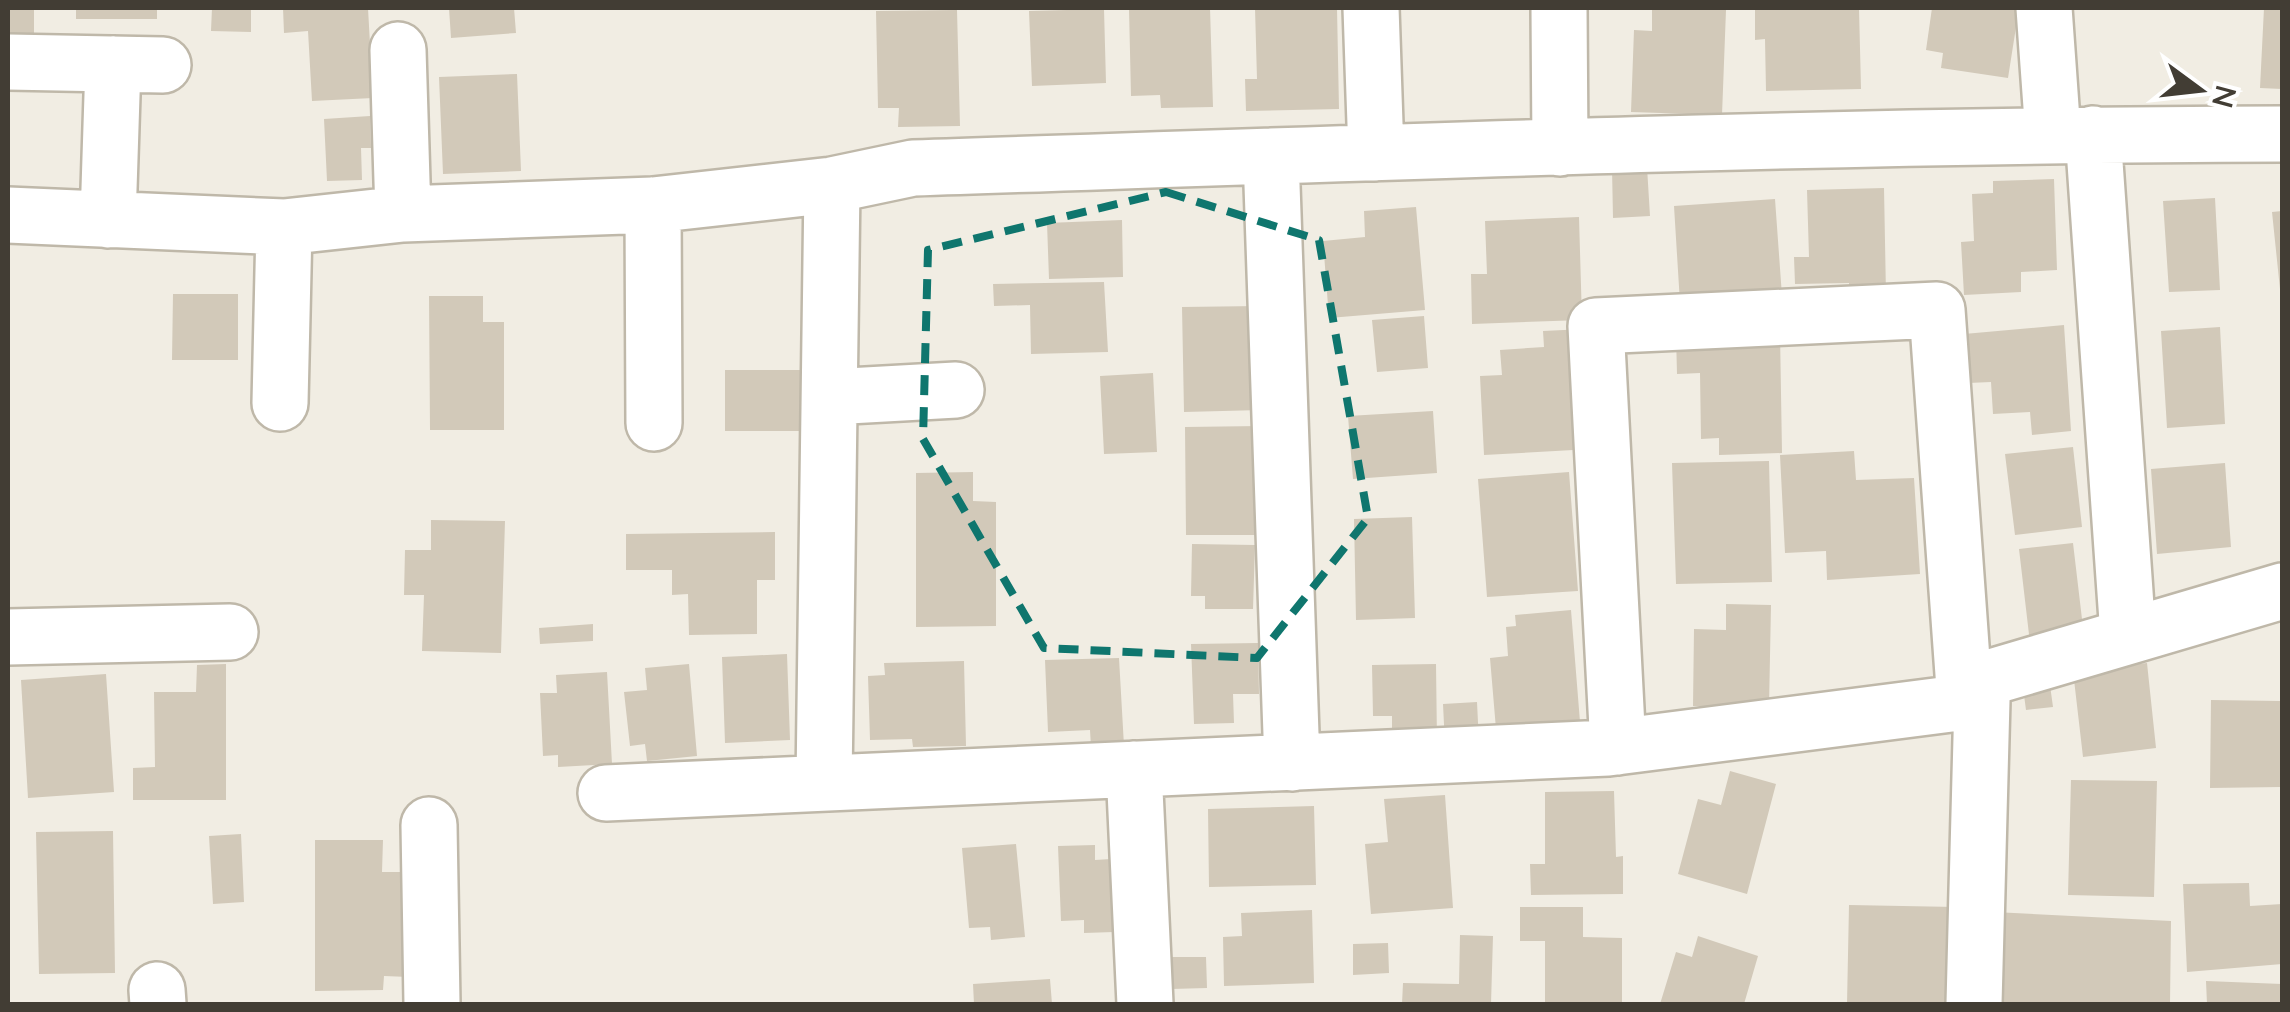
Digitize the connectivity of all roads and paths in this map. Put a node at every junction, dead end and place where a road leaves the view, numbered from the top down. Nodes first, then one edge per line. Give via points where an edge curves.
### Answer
1 (1370, 8) edge
2 (1558, 8) edge
3 (2044, 8) edge
4 (398, 50) dead end
5 (8, 62) edge
6 (2282, 134) edge
7 (2073, 135) junction
8 (1560, 148) junction
9 (1376, 153) junction
10 (1270, 156) junction
11 (832, 185) junction
12 (653, 205) junction
13 (403, 214) junction
14 (8, 215) edge
15 (108, 220) junction
16 (284, 228) junction
17 (956, 390) dead end
18 (830, 397) junction
19 (280, 403) dead end
20 (654, 423) dead end
21 (2282, 590) edge
22 (230, 632) dead end
23 (2128, 635) junction
24 (8, 637) edge
25 (1964, 693) junction
26 (1618, 747) junction
27 (1292, 762) junction
28 (1134, 770) junction
29 (824, 784) junction
30 (606, 793) dead end
31 (429, 825) dead end
32 (432, 1004) edge
33 (1145, 1004) edge
34 (1974, 1004) edge

1 - 9 street
2 - 8 street
3 - 7 street
4 - 13 street
5 - 15 street via 138,64
6 - 7 street
7 - 8 street
7 - 23 street
8 - 9 street
9 - 10 street
10 - 11 street via 913,168
10 - 27 street
11 - 12 street
11 - 18 street
12 - 13 street
12 - 20 street
13 - 16 street
14 - 15 street
15 - 16 street
16 - 19 street
17 - 18 street
18 - 29 street
21 - 23 street
22 - 24 street
23 - 25 street
25 - 26 street
25 - 26 street via 1937,310 1596,326
25 - 34 street via 1982,700
26 - 27 street
27 - 28 street
28 - 29 street
28 - 33 street
29 - 30 street
31 - 32 street

